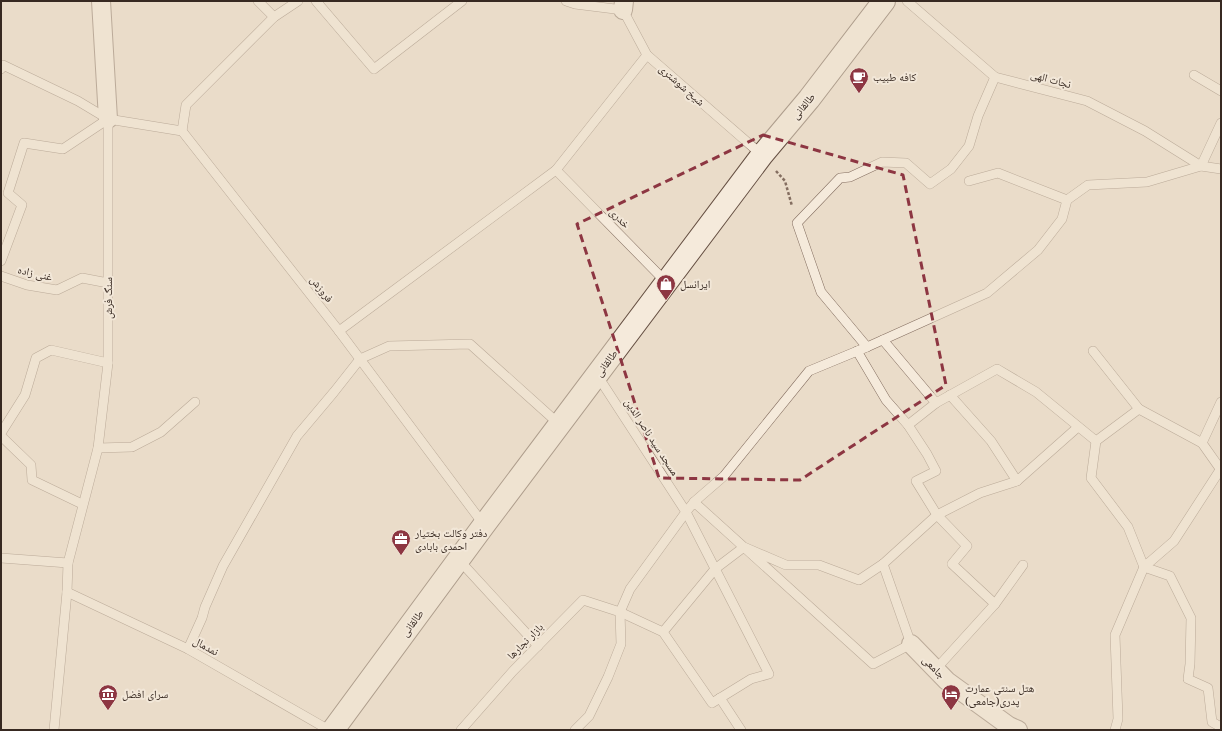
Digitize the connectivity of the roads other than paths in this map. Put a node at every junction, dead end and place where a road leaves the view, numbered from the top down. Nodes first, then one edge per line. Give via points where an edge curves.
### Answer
1 (258, 1) edge
2 (298, 1) edge
3 (316, 1) edge
4 (462, 1) edge
5 (566, 1) edge
6 (884, 1) edge
7 (907, 1) edge
8 (98, 2) edge
9 (624, 6) edge
10 (274, 17) junction
11 (647, 55) junction
12 (1, 69) edge
13 (1194, 75) dead end
14 (995, 77) junction
15 (1221, 91) edge
16 (108, 119) junction
17 (1221, 123) edge
18 (182, 131) junction
19 (762, 155) junction
20 (1201, 166) junction
21 (1221, 169) edge
22 (556, 170) junction
23 (969, 181) dead end
24 (1067, 200) junction
25 (1, 261) edge
26 (1, 276) edge
27 (666, 282) junction
28 (108, 283) junction
29 (339, 331) junction
30 (883, 340) junction
31 (867, 347) junction
32 (858, 351) junction
33 (1093, 351) dead end
34 (360, 359) junction
35 (108, 362) junction
36 (597, 375) junction
37 (950, 395) junction
38 (195, 402) dead end
39 (1221, 402) edge
40 (936, 403) junction
41 (1139, 409) junction
42 (559, 425) junction
43 (908, 425) junction
44 (1078, 427) junction
45 (1, 434) edge
46 (1096, 442) junction
47 (1202, 443) junction
48 (98, 448) junction
49 (1221, 470) edge
50 (1017, 481) junction
51 (694, 502) junction
52 (82, 504) junction
53 (686, 512) junction
54 (937, 515) junction
55 (484, 525) junction
56 (744, 547) junction
57 (1, 558) edge
58 (459, 560) junction
59 (68, 563) junction
60 (883, 564) junction
61 (1023, 565) dead end
62 (1144, 567) junction
63 (715, 569) junction
64 (67, 592) junction
65 (995, 604) junction
66 (620, 612) junction
67 (663, 632) junction
68 (911, 644) junction
69 (538, 646) junction
70 (188, 649) junction
71 (936, 669) junction
72 (720, 698) junction
73 (1221, 727) edge
74 (54, 730) edge
75 (329, 730) edge
76 (333, 730) edge
77 (462, 730) edge
78 (575, 730) edge
79 (741, 730) edge
80 (1018, 730) edge
81 (1115, 730) edge

1 - 10 lane
2 - 10 lane
3 - 4 lane via 374,70
5 - 9 lane via 575,4
6 - 19 main road, طالقانی via 809,99
7 - 14 lane, نجات الهی
8 - 16 street, سنگ فرش
9 - 11 lane, شیخ شوشتری
10 - 18 lane via 186,105
11 - 19 lane, شیخ شوشتری
11 - 22 lane
12 - 16 lane via 3,65 78,101
13 - 15 lane
14 - 20 lane, نجات الهی via 1087,101 1145,131
14 - 31 lane via 978,116 969,146 951,169 930,184 906,163 882,162 850,177 840,178 797,223 821,292
16 - 18 lane
16 - 25 lane via 63,149 24,144 8,193 22,205
16 - 28 lane, سنگ فرش
17 - 20 lane
18 - 29 lane, فروزش
19 - 27 main road, طالقانی
20 - 21 lane
20 - 24 lane via 1147,182 1088,184
22 - 27 lane, خدری
22 - 29 lane
23 - 24 lane via 998,173
24 - 30 lane via 1062,219 1038,250 987,293
26 - 28 lane, غنی زاده via 27,285 57,290 82,278
27 - 36 main road, طالقانی
28 - 35 lane, سنگ فرش
29 - 34 lane, فروزش
30 - 31 lane
30 - 40 lane
31 - 32 lane
32 - 43 lane via 886,400
32 - 51 lane via 809,371 724,476
33 - 41 lane
34 - 42 lane via 389,346 470,344
34 - 55 lane, فروزش
34 - 70 lane via 297,436 223,566
35 - 45 lane via 51,350 36,358 25,395
35 - 48 lane, سنگ فرش
36 - 42 main road, طالقانی
36 - 53 lane, مسجد سید ناصر الدین
37 - 40 lane
37 - 44 lane via 997,369 1036,392
37 - 50 lane via 991,441
38 - 48 lane via 161,432 132,447
39 - 47 lane
40 - 43 lane
41 - 46 lane
41 - 47 lane
42 - 55 main road, طالقانی
43 - 54 lane via 936,471 916,481
44 - 46 lane
44 - 50 lane
45 - 52 lane via 31,465 32,480
46 - 62 lane via 1091,478 1128,527
47 - 49 lane
48 - 52 lane, سنگ فرش
49 - 62 lane via 1174,541
50 - 54 lane via 980,493
51 - 53 lane
51 - 56 lane
52 - 59 lane, سنگ فرش
53 - 63 lane, مسجد سید ناصر الدین
53 - 66 lane via 630,589
54 - 60 lane
54 - 65 lane via 967,546 952,564
55 - 58 main road, طالقانی
56 - 60 lane via 786,565 819,565 860,580
56 - 63 lane
56 - 68 lane via 873,664
57 - 59 lane
58 - 69 lane
58 - 76 main road, طالقانی
59 - 64 lane, سنگ فرش
60 - 68 lane
61 - 65 lane
62 - 73 lane via 1170,576 1191,618 1188,679 1208,688 1212,722
62 - 81 lane via 1115,635 1118,719
63 - 67 lane
63 - 72 lane, مسجد سید ناصر الدین via 769,674 751,679
64 - 70 lane, نمدمال
64 - 74 lane, سنگ فرش
65 - 71 lane
66 - 67 lane
66 - 69 lane, بازار نجارها via 583,600
66 - 78 lane via 621,644 589,716
67 - 72 lane via 712,703
68 - 71 street, جامعی
69 - 77 lane, بازار نجارها
70 - 75 lane, نمدمال
71 - 80 street, جامعی via 948,681
72 - 79 lane

